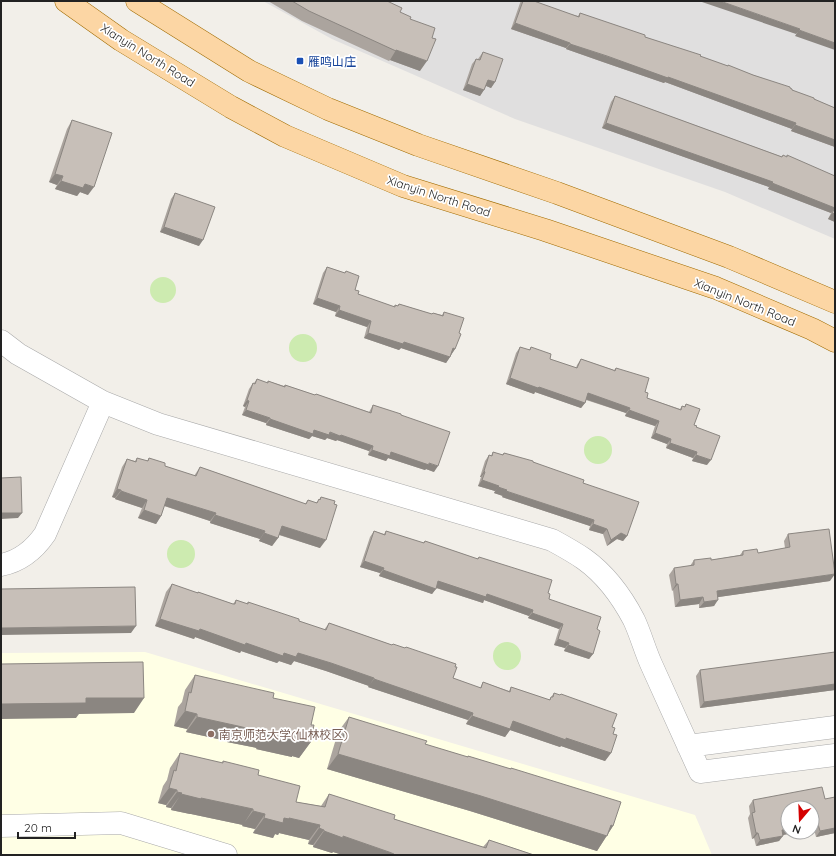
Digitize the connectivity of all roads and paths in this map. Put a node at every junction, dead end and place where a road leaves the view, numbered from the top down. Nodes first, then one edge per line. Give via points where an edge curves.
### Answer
1 (66, 1) edge
2 (137, 1) edge
3 (835, 302) edge
4 (1, 341) edge
5 (835, 341) edge
6 (103, 402) junction
7 (1, 565) edge
8 (835, 727) edge
9 (688, 746) junction
10 (835, 755) edge
11 (1, 826) edge
12 (226, 855) edge

1 - 5 main road, Xianyin North Road via 121,40 231,107 285,136 403,186 545,230 716,288
2 - 3 main road via 249,71 328,109 418,145 729,257
4 - 6 street via 18,354
6 - 7 street via 45,534 30,552 9,564
6 - 9 street via 158,424 552,540 569,549 599,572 624,603 634,620 647,656
8 - 9 street
9 - 10 street via 700,772
11 - 12 street via 121,824

